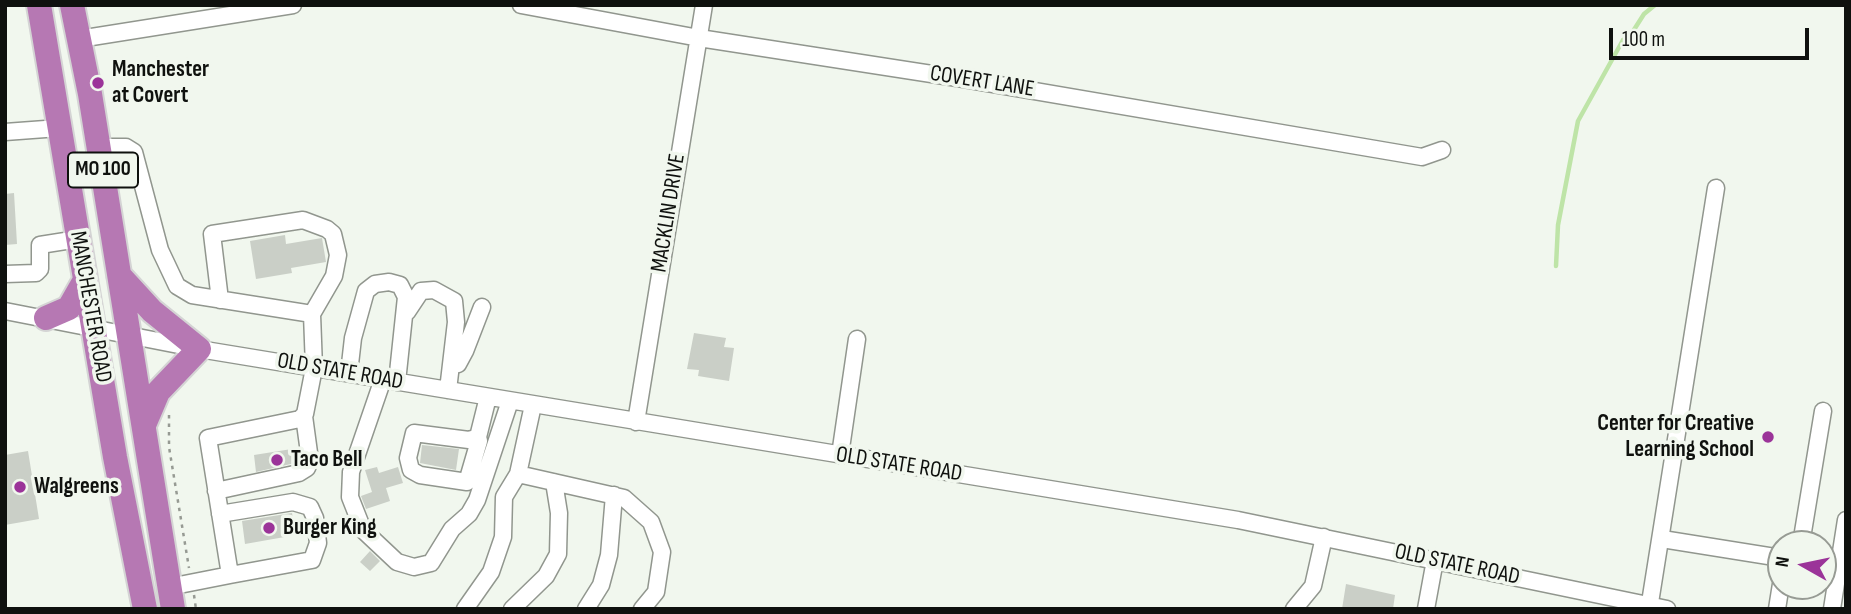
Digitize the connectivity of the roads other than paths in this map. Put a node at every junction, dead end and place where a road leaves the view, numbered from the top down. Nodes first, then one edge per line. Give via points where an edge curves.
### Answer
1 (39, 5) edge
2 (72, 5) edge
3 (293, 5) edge
4 (521, 5) edge
5 (704, 5) edge
6 (79, 38) junction
7 (699, 38) junction
8 (59, 128) junction
9 (5, 132) edge
10 (99, 147) junction
11 (1442, 150) dead end
12 (1716, 188) dead end
13 (78, 239) junction
14 (5, 274) edge
15 (119, 275) junction
16 (85, 280) junction
17 (220, 300) junction
18 (482, 307) dead end
19 (5, 311) edge
20 (312, 314) junction
21 (46, 318) junction
22 (404, 318) junction
23 (94, 329) junction
24 (128, 336) junction
25 (857, 339) dead end
26 (199, 349) junction
27 (451, 365) junction
28 (314, 368) junction
29 (349, 373) junction
30 (390, 380) junction
31 (448, 390) junction
32 (488, 397) junction
33 (510, 401) junction
34 (533, 405) junction
35 (1823, 411) dead end
36 (304, 416) junction
37 (636, 422) junction
38 (143, 429) junction
39 (478, 437) junction
40 (839, 455) junction
41 (518, 474) junction
42 (554, 482) junction
43 (216, 491) junction
44 (614, 495) junction
45 (220, 514) junction
46 (1846, 520) edge
47 (1803, 530) edge
48 (1324, 537) junction
49 (1662, 539) junction
50 (1767, 556) edge
51 (1435, 560) junction
52 (230, 575) junction
53 (171, 598) edge
54 (1650, 607) edge
55 (145, 609) edge
56 (465, 609) edge
57 (512, 609) edge
58 (586, 609) edge
59 (642, 609) edge
60 (1294, 609) edge
61 (1426, 609) edge
62 (1667, 609) edge
63 (1832, 609) edge

1 - 8 highway, MANCHESTER ROAD / MO 100
2 - 6 highway, MANCHESTER ROAD / MO 100
3 - 6 street
4 - 7 street, COVERT LANE
5 - 7 street, MACKLIN DRIVE
6 - 10 highway, MANCHESTER ROAD / MO 100
7 - 11 street, COVERT LANE via 1422,157
7 - 37 street, MACKLIN DRIVE
8 - 9 street
8 - 13 highway, MANCHESTER ROAD / MO 100
10 - 15 highway, MANCHESTER ROAD / MO 100
10 - 17 street via 126,147 134,152 160,250 177,286 192,295
12 - 49 street
13 - 14 street via 40,245 36,273
13 - 16 highway, MANCHESTER ROAD / MO 100
15 - 24 highway, MANCHESTER ROAD / MO 100
15 - 26 highway via 152,311
16 - 21 highway via 69,308
16 - 23 highway, MANCHESTER ROAD / MO 100
17 - 20 street
17 - 20 street via 212,234 303,220 333,234 338,255 330,285
18 - 27 street via 458,364
19 - 21 street, OLD STATE ROAD
20 - 28 street
21 - 23 street, OLD STATE ROAD
22 - 27 street via 421,291 449,296 457,309
22 - 29 street via 406,297 400,285 382,282 366,290
22 - 30 street
23 - 24 street, OLD STATE ROAD
23 - 55 highway, MANCHESTER ROAD / MO 100
24 - 26 street, OLD STATE ROAD
24 - 38 highway, MANCHESTER ROAD / MO 100
25 - 40 street
26 - 28 street, OLD STATE ROAD
26 - 38 highway via 158,392
27 - 31 street
28 - 29 street, OLD STATE ROAD
28 - 36 street
29 - 30 street, OLD STATE ROAD
30 - 31 street, OLD STATE ROAD
30 - 33 street via 351,472 350,497 363,530 397,562 414,567 431,563 477,500
31 - 32 street, OLD STATE ROAD
32 - 33 street, OLD STATE ROAD
32 - 39 street
33 - 34 street, OLD STATE ROAD
34 - 37 street, OLD STATE ROAD
34 - 41 street
35 - 47 street
36 - 43 street via 307,468
36 - 43 street via 208,438
37 - 40 street, OLD STATE ROAD
38 - 53 highway, MANCHESTER ROAD / MO 100
39 - 39 street via 469,440 414,433 408,458 411,470 467,481
40 - 48 street, OLD STATE ROAD
41 - 42 street
41 - 56 street via 504,498 503,537 491,572
42 - 44 street
42 - 57 street via 558,554 546,576
43 - 45 street
44 - 58 street via 609,555 601,585
44 - 59 street via 651,522 662,552 656,592
45 - 52 street
45 - 52 street via 293,502 310,507 315,518 318,543 312,560
46 - 63 street
48 - 51 street, OLD STATE ROAD
48 - 60 street via 1313,586
49 - 50 street
49 - 54 street
51 - 54 street, OLD STATE ROAD
51 - 61 street
52 - 53 street
54 - 62 street, OLD STATE ROAD

